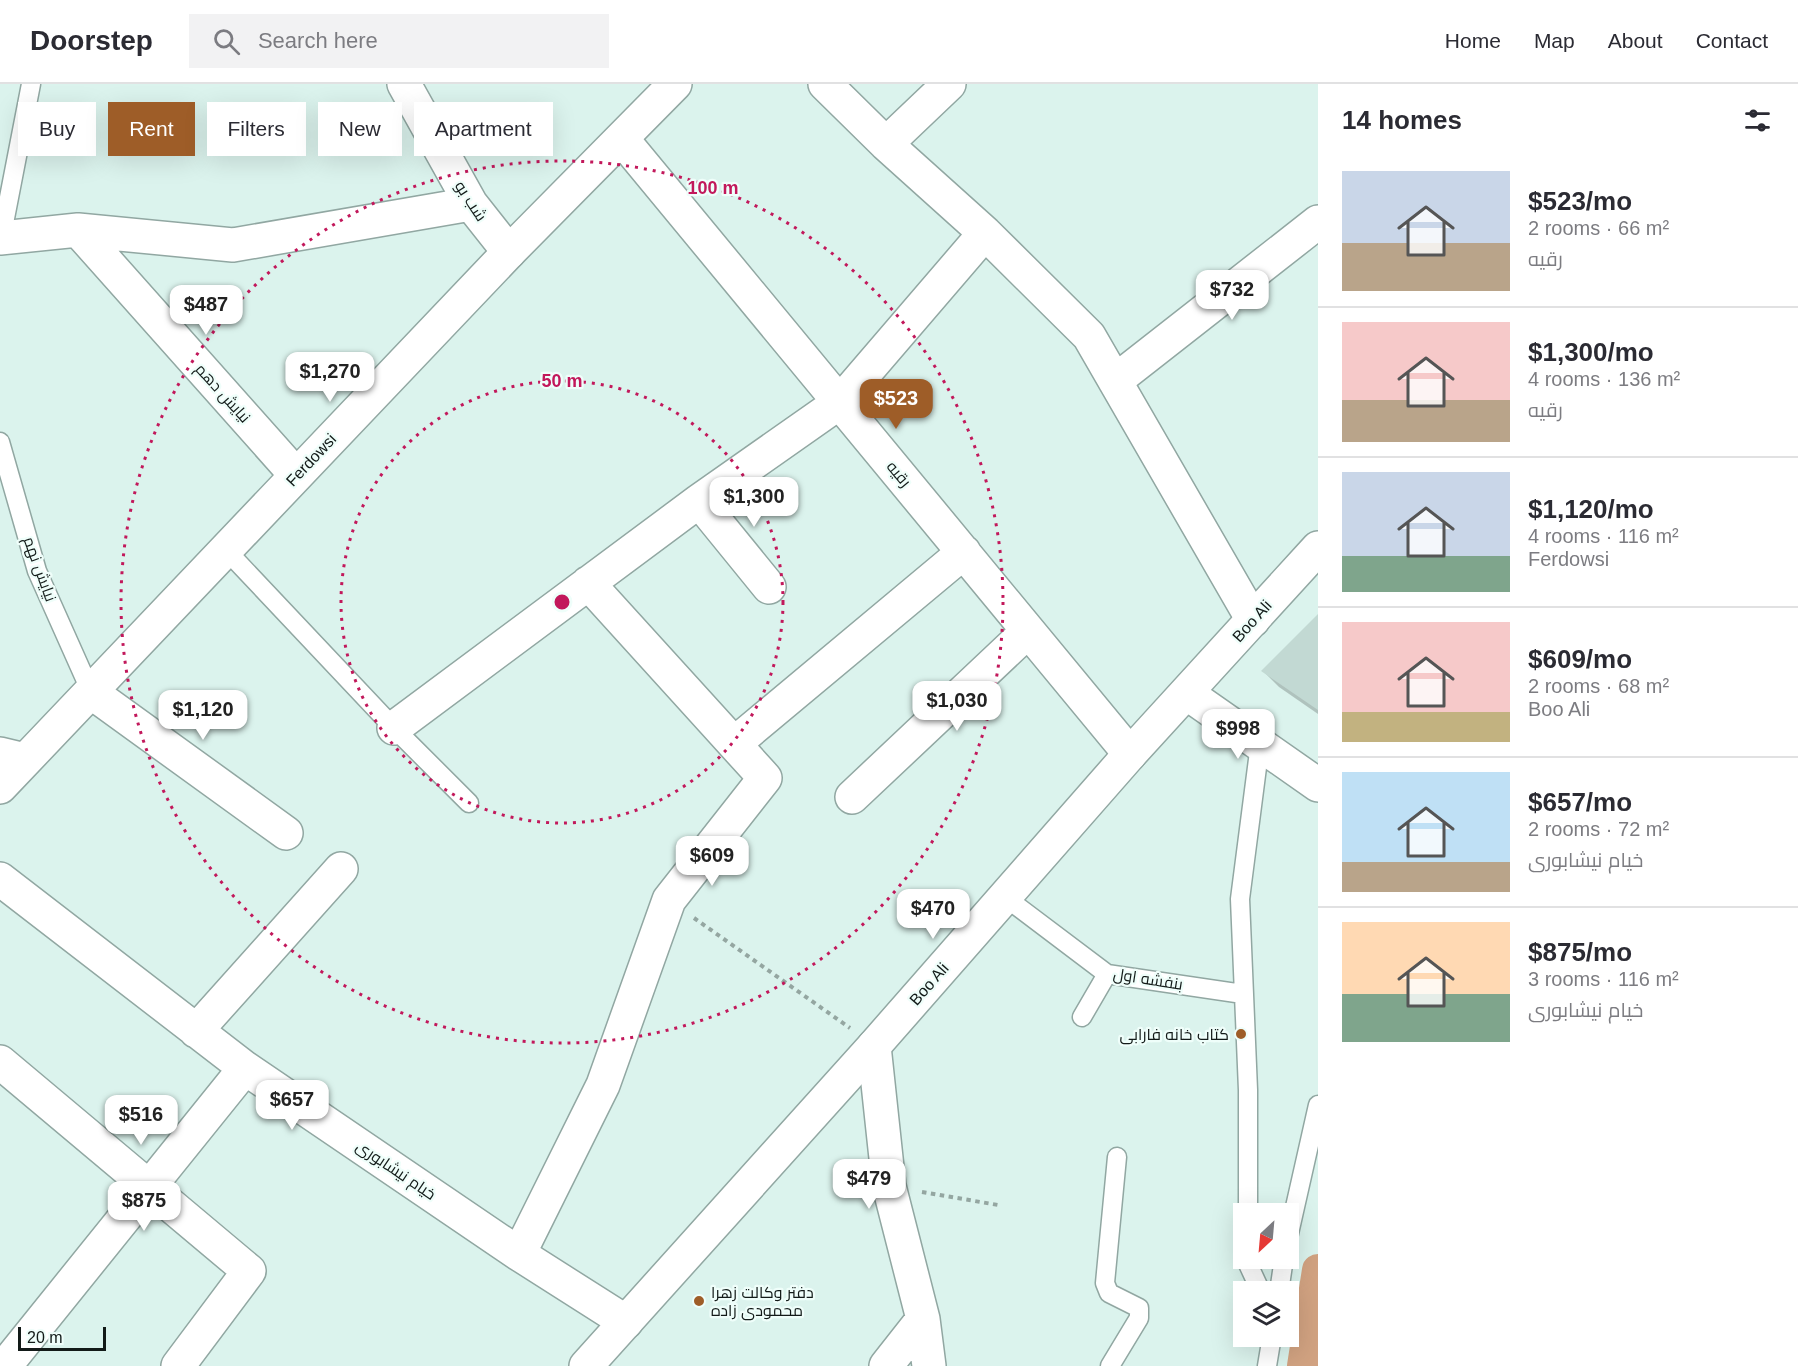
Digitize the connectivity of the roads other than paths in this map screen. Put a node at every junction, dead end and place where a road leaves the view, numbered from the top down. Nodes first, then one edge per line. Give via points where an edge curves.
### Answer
1 (31, 84) edge
2 (404, 84) edge
3 (675, 84) edge
4 (825, 84) edge
5 (949, 84) edge
6 (622, 139) junction
7 (886, 144) junction
8 (471, 204) junction
9 (1318, 222) edge
10 (78, 230) junction
11 (985, 233) junction
12 (0, 238) edge
13 (0, 244) edge
14 (508, 252) junction
15 (1115, 381) junction
16 (840, 402) junction
17 (0, 442) edge
18 (296, 476) junction
19 (699, 501) junction
20 (1318, 548) edge
21 (227, 550) junction
22 (964, 552) junction
23 (588, 583) junction
24 (769, 587) dead end
25 (1253, 620) junction
26 (1028, 630) junction
27 (91, 692) junction
28 (1188, 694) junction
29 (394, 728) junction
30 (734, 744) junction
31 (1260, 744) junction
32 (1130, 754) junction
33 (12, 757) edge
34 (1318, 786) edge
35 (0, 787) edge
36 (852, 796) dead end
37 (469, 803) dead end
38 (286, 833) dead end
39 (341, 869) dead end
40 (0, 879) edge
41 (1005, 897) junction
42 (1107, 974) junction
43 (1243, 994) junction
44 (1082, 1017) dead end
45 (195, 1030) junction
46 (874, 1046) junction
47 (0, 1062) edge
48 (244, 1068) junction
49 (1318, 1105) edge
50 (1117, 1157) dead end
51 (148, 1186) junction
52 (1248, 1203) edge
53 (1296, 1203) edge
54 (519, 1254) junction
55 (923, 1319) junction
56 (626, 1322) junction
57 (1270, 1347) edge
58 (5, 1366) edge
59 (178, 1366) edge
60 (586, 1366) edge
61 (886, 1366) edge
62 (929, 1366) edge
63 (1110, 1366) edge
64 (1267, 1366) edge

1 - 12 lane
2 - 8 street, شب بو
3 - 6 street, Ferdowsi
4 - 7 street
5 - 7 street
6 - 14 street, Ferdowsi
6 - 16 street, رقیه
7 - 11 street
8 - 10 street via 233,245
8 - 14 street, شب بو
9 - 15 street
10 - 12 street
10 - 18 street, نیایش دهم
11 - 15 street via 1089,336
11 - 16 street
12 - 13 lane
14 - 18 street, Ferdowsi
15 - 25 street
16 - 19 street
16 - 22 street, رقیه
17 - 27 lane, نیایش نهم via 37,571
18 - 21 street, Ferdowsi
19 - 23 street
19 - 24 street
20 - 25 street, Boo Ali
21 - 27 street, Ferdowsi
21 - 29 lane
22 - 26 street, رقیه
22 - 30 street
23 - 29 street
23 - 30 street
25 - 28 street, Boo Ali
26 - 32 street, رقیه
26 - 36 street
27 - 33 street, Ferdowsi
27 - 38 street
28 - 31 street
28 - 32 street, Boo Ali
29 - 37 lane
30 - 54 street via 765,778 669,900 603,1085
31 - 34 street
31 - 43 lane via 1240,899
32 - 41 street, Boo Ali
33 - 35 street, Ferdowsi
39 - 45 street
40 - 45 street, خیام نیشابوری
41 - 42 lane, بنفشه اول
41 - 46 street, Boo Ali
42 - 43 lane, بنفشه اول
42 - 44 lane
43 - 52 lane
45 - 48 street, خیام نیشابوری
46 - 55 street via 889,1186
46 - 56 street, Boo Ali
47 - 51 street
48 - 51 street
48 - 54 street, خیام نیشابوری
49 - 53 lane
50 - 63 lane via 1105,1282 1109,1293 1139,1308 1139,1318
51 - 58 street
51 - 59 street via 249,1271
54 - 56 street, خیام نیشابوری
55 - 61 street
55 - 62 street
56 - 60 street, Boo Ali
57 - 64 lane

